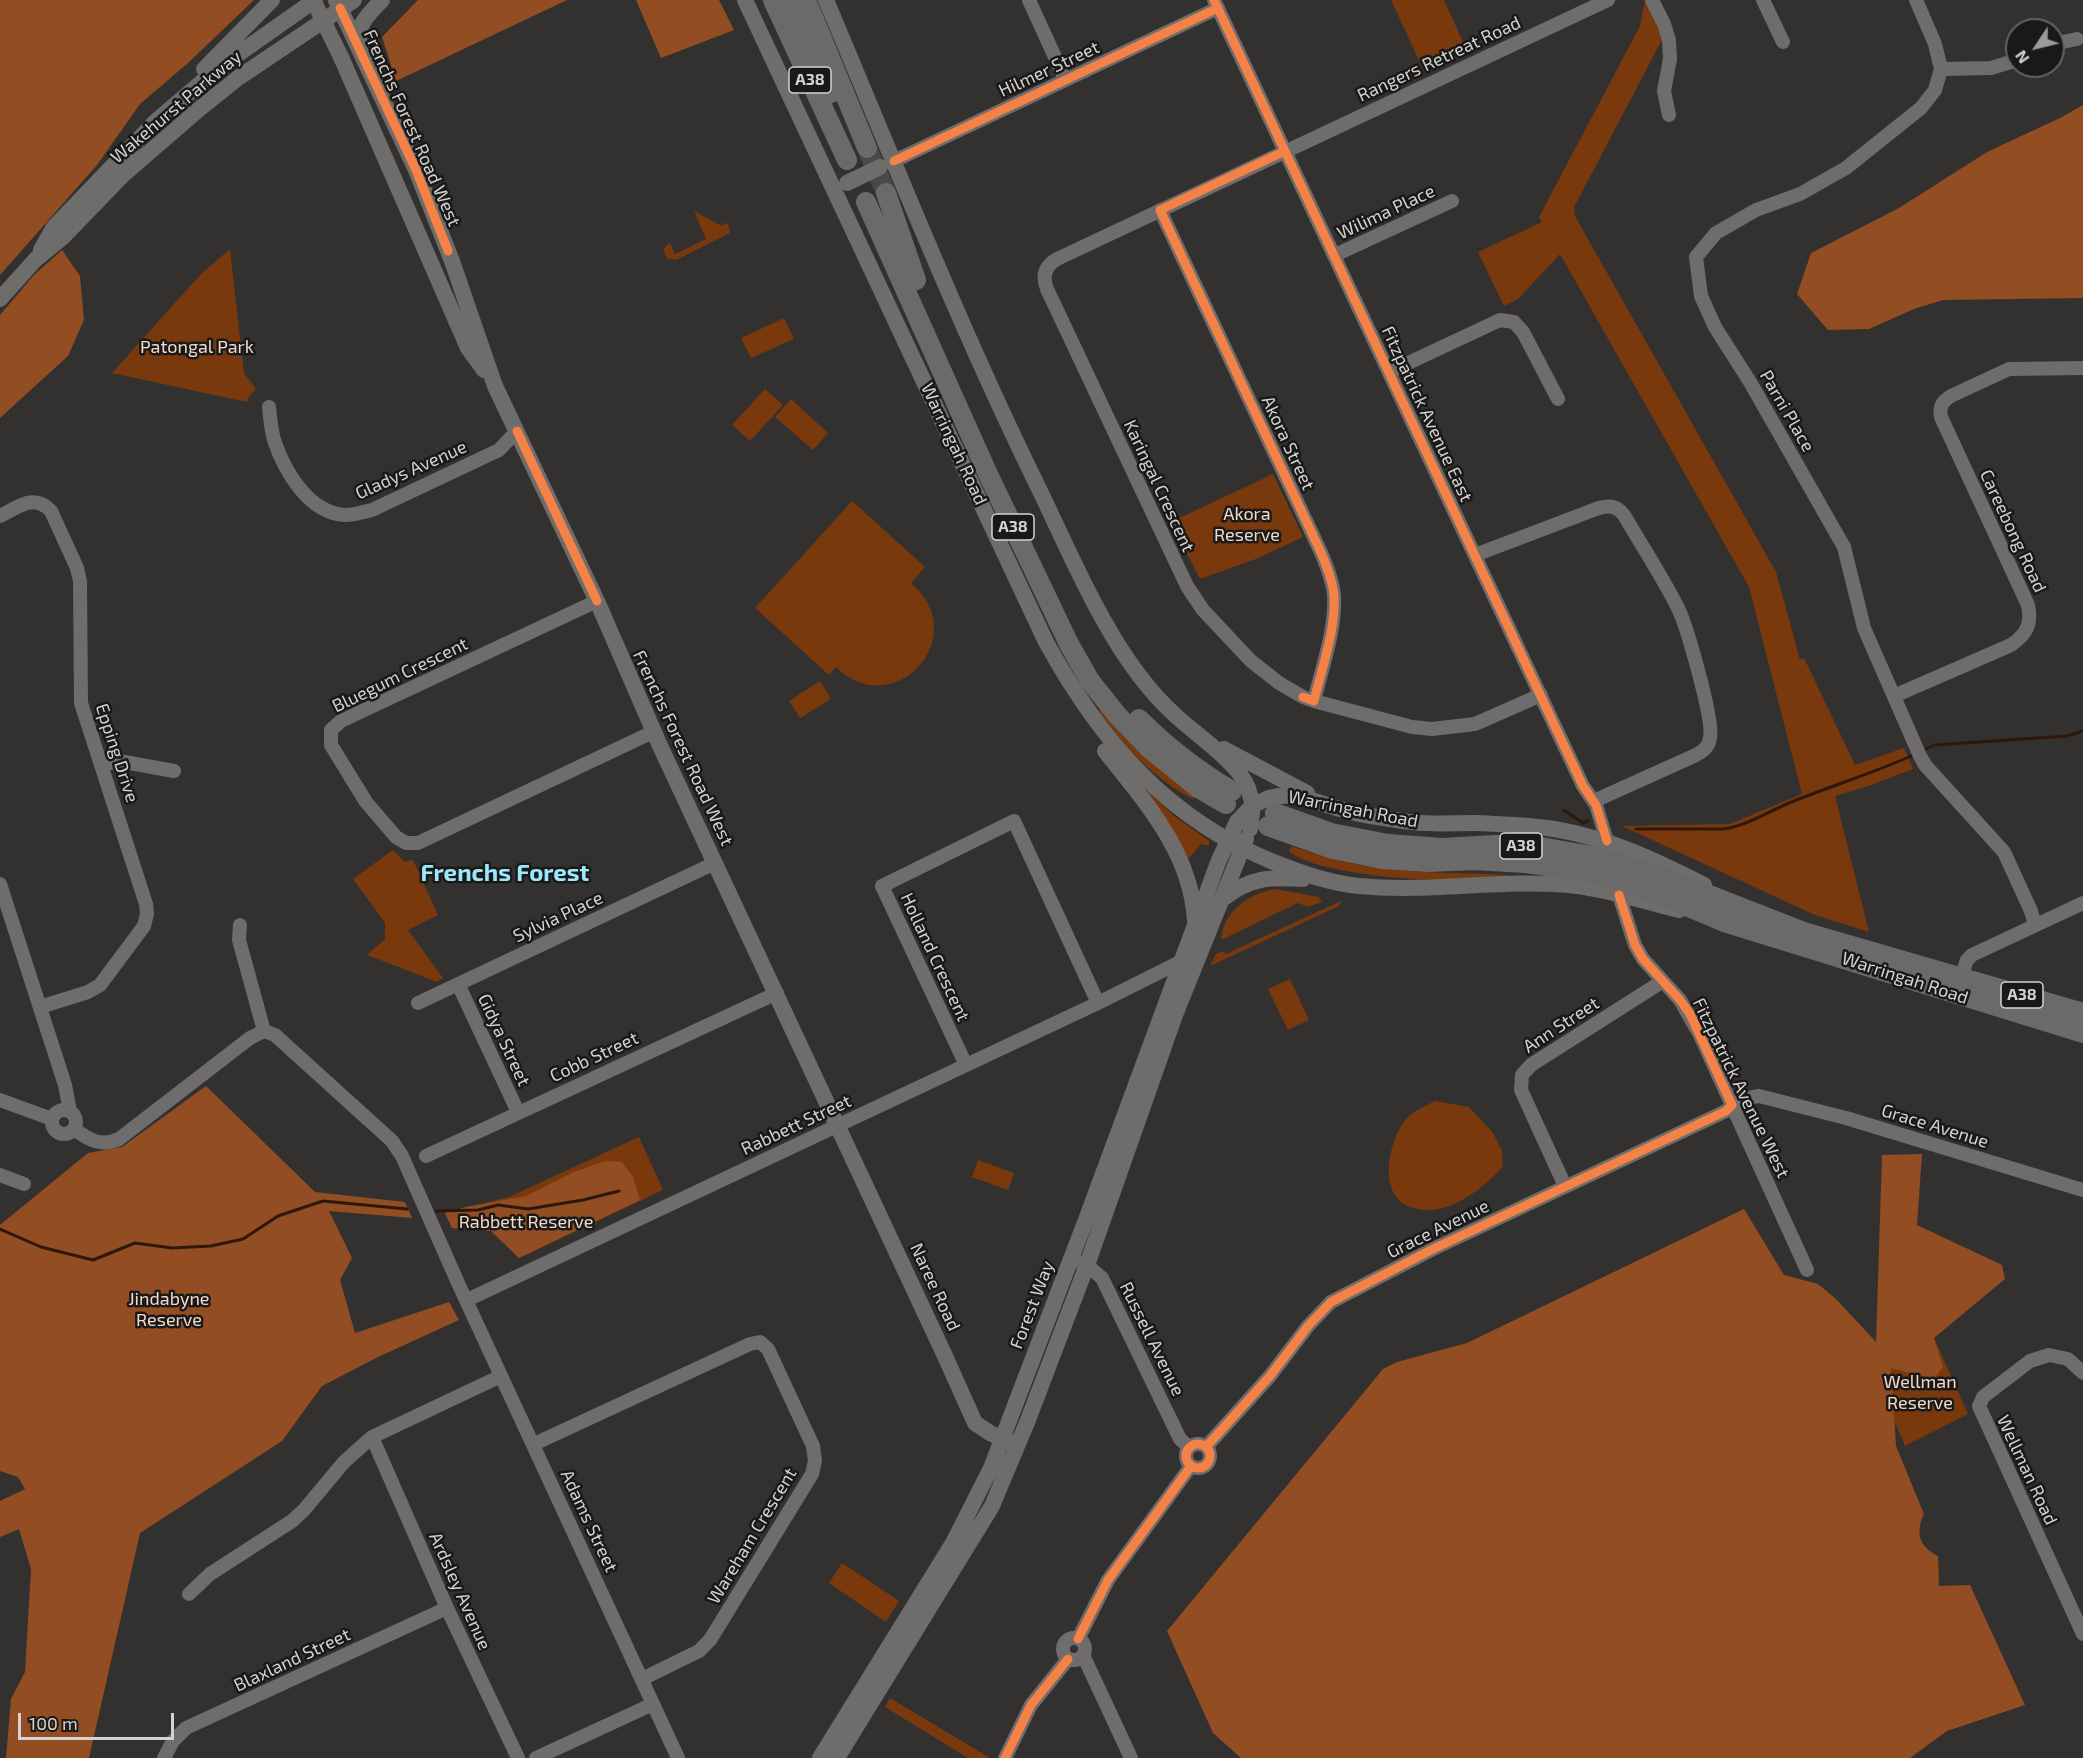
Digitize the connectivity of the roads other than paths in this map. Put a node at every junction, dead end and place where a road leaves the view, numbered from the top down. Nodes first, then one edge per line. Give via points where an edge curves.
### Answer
1 (272, 0) edge
2 (314, 0) edge
3 (382, 0) edge
4 (745, 0) edge
5 (773, 0) edge
6 (788, 0) edge
7 (806, 0) edge
8 (826, 0) edge
9 (1029, 0) edge
10 (1608, 0) edge
11 (1652, 0) edge
12 (1763, 0) edge
13 (1916, 0) edge
14 (344, 3) edge
15 (1216, 4) edge
16 (323, 19) junction
17 (2078, 39) dead end
18 (1783, 42) dead end
19 (2065, 42) edge
20 (362, 52) junction
21 (2005, 64) edge
22 (1941, 69) junction
23 (1065, 79) junction
24 (184, 97) junction
25 (1669, 115) dead end
26 (1285, 152) junction
27 (858, 154) junction
28 (887, 164) junction
29 (841, 186) junction
30 (1452, 201) dead end
31 (1160, 210) junction
32 (1335, 255) junction
33 (36, 259) junction
34 (0, 299) edge
35 (2083, 368) edge
36 (1389, 372) junction
37 (495, 386) junction
38 (1558, 399) dead end
39 (268, 407) dead end
40 (517, 431) junction
41 (0, 516) edge
42 (1475, 555) junction
43 (597, 601) junction
44 (1046, 642) junction
45 (1541, 695) junction
46 (1894, 696) junction
47 (1314, 701) junction
48 (654, 732) junction
49 (1196, 734) junction
50 (102, 765) junction
51 (174, 771) dead end
52 (1235, 794) junction
53 (1595, 803) junction
54 (1253, 805) junction
55 (1334, 807) junction
56 (1260, 818) junction
57 (1607, 841) junction
58 (1235, 845) junction
59 (715, 863) junction
60 (1324, 881) junction
61 (0, 884) edge
62 (1619, 895) junction
63 (1223, 899) junction
64 (2083, 903) edge
65 (1760, 915) junction
66 (1727, 923) junction
67 (240, 925) dead end
68 (1196, 925) junction
69 (2035, 926) junction
70 (1184, 960) junction
71 (1663, 981) junction
72 (458, 984) junction
73 (1959, 986) junction
74 (777, 993) junction
75 (418, 1004) dead end
76 (1098, 1004) junction
77 (40, 1008) junction
78 (2083, 1013) edge
79 (264, 1031) junction
80 (2083, 1033) edge
81 (966, 1065) junction
82 (0, 1100) edge
83 (1732, 1105) junction
84 (70, 1111) junction
85 (518, 1112) junction
86 (52, 1119) junction
87 (838, 1125) junction
88 (74, 1129) junction
89 (426, 1156) dead end
90 (0, 1175) edge
91 (24, 1184) dead end
92 (1566, 1186) junction
93 (2083, 1190) edge
94 (1070, 1259) junction
95 (1087, 1265) junction
96 (1807, 1270) dead end
97 (466, 1300) junction
98 (2083, 1373) edge
99 (501, 1376) junction
100 (372, 1437) junction
101 (1010, 1443) junction
102 (534, 1444) junction
103 (1206, 1447) junction
104 (1189, 1448) junction
105 (1191, 1466) junction
106 (189, 1594) dead end
107 (447, 1608) junction
108 (2083, 1634) edge
109 (1078, 1639) junction
110 (1083, 1655) junction
111 (1068, 1659) junction
112 (642, 1679) junction
113 (653, 1704) junction
114 (164, 1758) edge
115 (518, 1758) edge
116 (536, 1758) edge
117 (678, 1758) edge
118 (820, 1758) edge
119 (837, 1758) edge
120 (1005, 1758) edge
121 (1131, 1758) edge

1 - 24 main road via 209,63
2 - 16 main road, Frenchs Forest Road West
2 - 24 main road, Wakehurst Parkway
3 - 20 main road via 362,22 358,39
4 - 29 main road, Warringah Road / A38
5 - 27 highway, A38
6 - 27 highway, A38
7 - 27 highway
8 - 28 main road, A38
9 - 23 street
10 - 26 street, Rangers Retreat Road
11 - 25 street via 1669,40 1665,91
12 - 18 street
13 - 22 street
14 - 16 main road, Wakehurst Parkway
14 - 20 main road, Frenchs Forest Road West
15 - 23 street, Hilmer Street
15 - 26 street, Fitzpatrick Avenue East
16 - 33 main road, Wakehurst Parkway via 198,110
16 - 37 main road, Frenchs Forest Road West via 468,348
17 - 19 street
20 - 37 main road, Frenchs Forest Road West via 416,170
21 - 22 street via 1991,68
22 - 46 street, Parni Place via 1935,90 1922,108 1846,168 1716,233 1696,256 1701,296 1715,327 1844,547 1864,628
23 - 28 street, Hilmer Street
24 - 33 main road, Wakehurst Parkway via 54,227
26 - 31 street, Karingal Crescent
26 - 32 street, Fitzpatrick Avenue East
28 - 29 main road, bridge
28 - 49 main road, A38 via 1103,620 1141,677
29 - 44 main road, Warringah Road / A38
30 - 32 street, Wilima Place
31 - 47 street, Akora Street via 1330,576 1333,622
31 - 47 street, Karingal Crescent via 1051,262 1045,272 1045,283 1194,598 1258,667 1292,692
32 - 36 street, Fitzpatrick Avenue East
33 - 34 main road, Wakehurst Parkway
35 - 46 street, Careebong Road via 2009,369 1944,401 1941,417 2028,605 2030,625 2011,645
36 - 38 street via 1500,320 1514,322
36 - 42 street, Fitzpatrick Avenue East
37 - 40 main road, Frenchs Forest Road West
39 - 40 street, Gladys Avenue via 273,438 284,464 304,493 322,508 342,515 372,510 499,450
40 - 43 main road, Frenchs Forest Road West
41 - 50 street, Epping Drive via 29,502 46,506 77,568 81,703
42 - 45 street, Fitzpatrick Avenue East
42 - 53 street via 1596,509 1615,507 1624,515 1677,608 1709,718 1708,746 1696,756
43 - 48 main road, Frenchs Forest Road West
43 - 48 street, Bluegum Crescent via 341,721 331,730 331,745 366,802 396,837 406,843 418,843
44 - 58 main road, Warringah Road / A38 via 1081,701 1123,756 1174,805
44 - 68 main road via 1083,720 1170,838 1189,881
45 - 47 street, Karingal Crescent via 1475,724 1432,729
45 - 53 street, Fitzpatrick Avenue East via 1583,786
46 - 69 street, Parni Place via 1925,765 2004,852
48 - 59 main road, Frenchs Forest Road West
49 - 52 main road via 1233,766
49 - 55 main road, A38
50 - 51 street via 119,761
50 - 77 street, Epping Drive via 146,904 144,926 100,985
52 - 52 highway, Warringah Road / A38 via 1197,787 1150,749 1090,681 1068,644 987,472 875,196 1044,565 1101,674 1159,739
52 - 54 main road, bridge
53 - 57 street, Fitzpatrick Avenue East
54 - 56 main road, Warringah Road, bridge
54 - 56 main road, Warringah Road, bridge
55 - 56 main road, Warringah Road via 1287,795
55 - 57 main road, Warringah Road / A38 via 1406,822 1553,829
56 - 58 main road, Warringah Road
56 - 65 highway, Warringah Road / A38 via 1388,844 1442,848 1496,845 1577,852 1671,880
56 - 66 highway, Warringah Road / A38 via 1333,849 1382,859 1515,862 1587,871 1648,890
57 - 65 main road, Warringah Road / A38 via 1673,869
58 - 60 main road, Warringah Road / A38
58 - 63 main road, Forest Way
58 - 68 main road, Forest Way
59 - 72 street, Sylvia Place
59 - 74 main road, Frenchs Forest Road West
60 - 62 main road, Warringah Road / A38 via 1411,888 1546,884 1594,888
60 - 63 main road via 1255,880
61 - 77 street
62 - 66 main road, Warringah Road / A38
62 - 71 street, Fitzpatrick Avenue West via 1635,945
63 - 95 main road, Forest Way via 1149,1085
64 - 69 street
65 - 73 highway, Warringah Road / A38
66 - 73 highway, Warringah Road / A38
67 - 79 street via 239,940
68 - 70 main road, Forest Way
69 - 73 street via 1972,954
70 - 76 street, Rabbett Street
70 - 94 main road, Forest Way
71 - 83 street, Fitzpatrick Avenue West via 1690,1014
71 - 92 street, Ann Street via 1531,1065 1522,1075 1521,1090
72 - 75 street, Sylvia Place
72 - 85 street, Gidya Street
73 - 78 highway, Warringah Road / A38
73 - 80 highway, Warringah Road / A38
74 - 85 street, Cobb Street
74 - 87 main road, Frenchs Forest Road West
76 - 81 street, Rabbett Street
76 - 81 street, Holland Crescent via 1014,821 882,886
77 - 84 street
79 - 88 street via 119,1139 98,1143
79 - 97 street via 274,1035 392,1142 402,1156
81 - 87 street, Rabbett Street
82 - 86 street
83 - 92 street, Grace Avenue
83 - 93 street, Grace Avenue via 1759,1096 1846,1118
83 - 96 street, Fitzpatrick Avenue West
84 - 86 street via 59,1111
84 - 88 street via 76,1121
85 - 89 street, Cobb Street
86 - 88 street via 59,1133 67,1134
87 - 97 street, Rabbett Street
87 - 101 main road, Naree Road via 971,1416 980,1427
90 - 91 street
92 - 103 street, Grace Avenue via 1331,1302
94 - 95 street, Russell Avenue
94 - 101 main road, Forest Way
95 - 101 main road, Forest Way
95 - 104 street, Russell Avenue via 1102,1278 1180,1439
97 - 99 street, Adams Street
98 - 108 street, Wellman Road via 2068,1359 2049,1356 2030,1361 1983,1397 1979,1406
99 - 100 street
99 - 102 street, Adams Street
100 - 106 street via 344,1462 298,1516 210,1574
100 - 107 street, Ardsley Avenue
101 - 118 main road, Forest Way
101 - 119 main road, Forest Way via 992,1506
102 - 112 street, Adams Street
102 - 112 street, Wareham Crescent via 760,1342 768,1349 808,1435 815,1461 812,1474 710,1640 699,1652
103 - 104 street via 1199,1443
103 - 105 street via 1209,1461 1203,1467
104 - 105 street via 1185,1457
105 - 109 street via 1108,1580
107 - 114 street, Blaxland Street via 186,1728
107 - 115 street, Ardsley Avenue
109 - 110 street via 1085,1646
109 - 111 street via 1068,1639 1063,1645
110 - 111 street
110 - 121 street
111 - 120 street via 1031,1705
112 - 113 street, Adams Street
113 - 116 street
113 - 117 street, Adams Street

